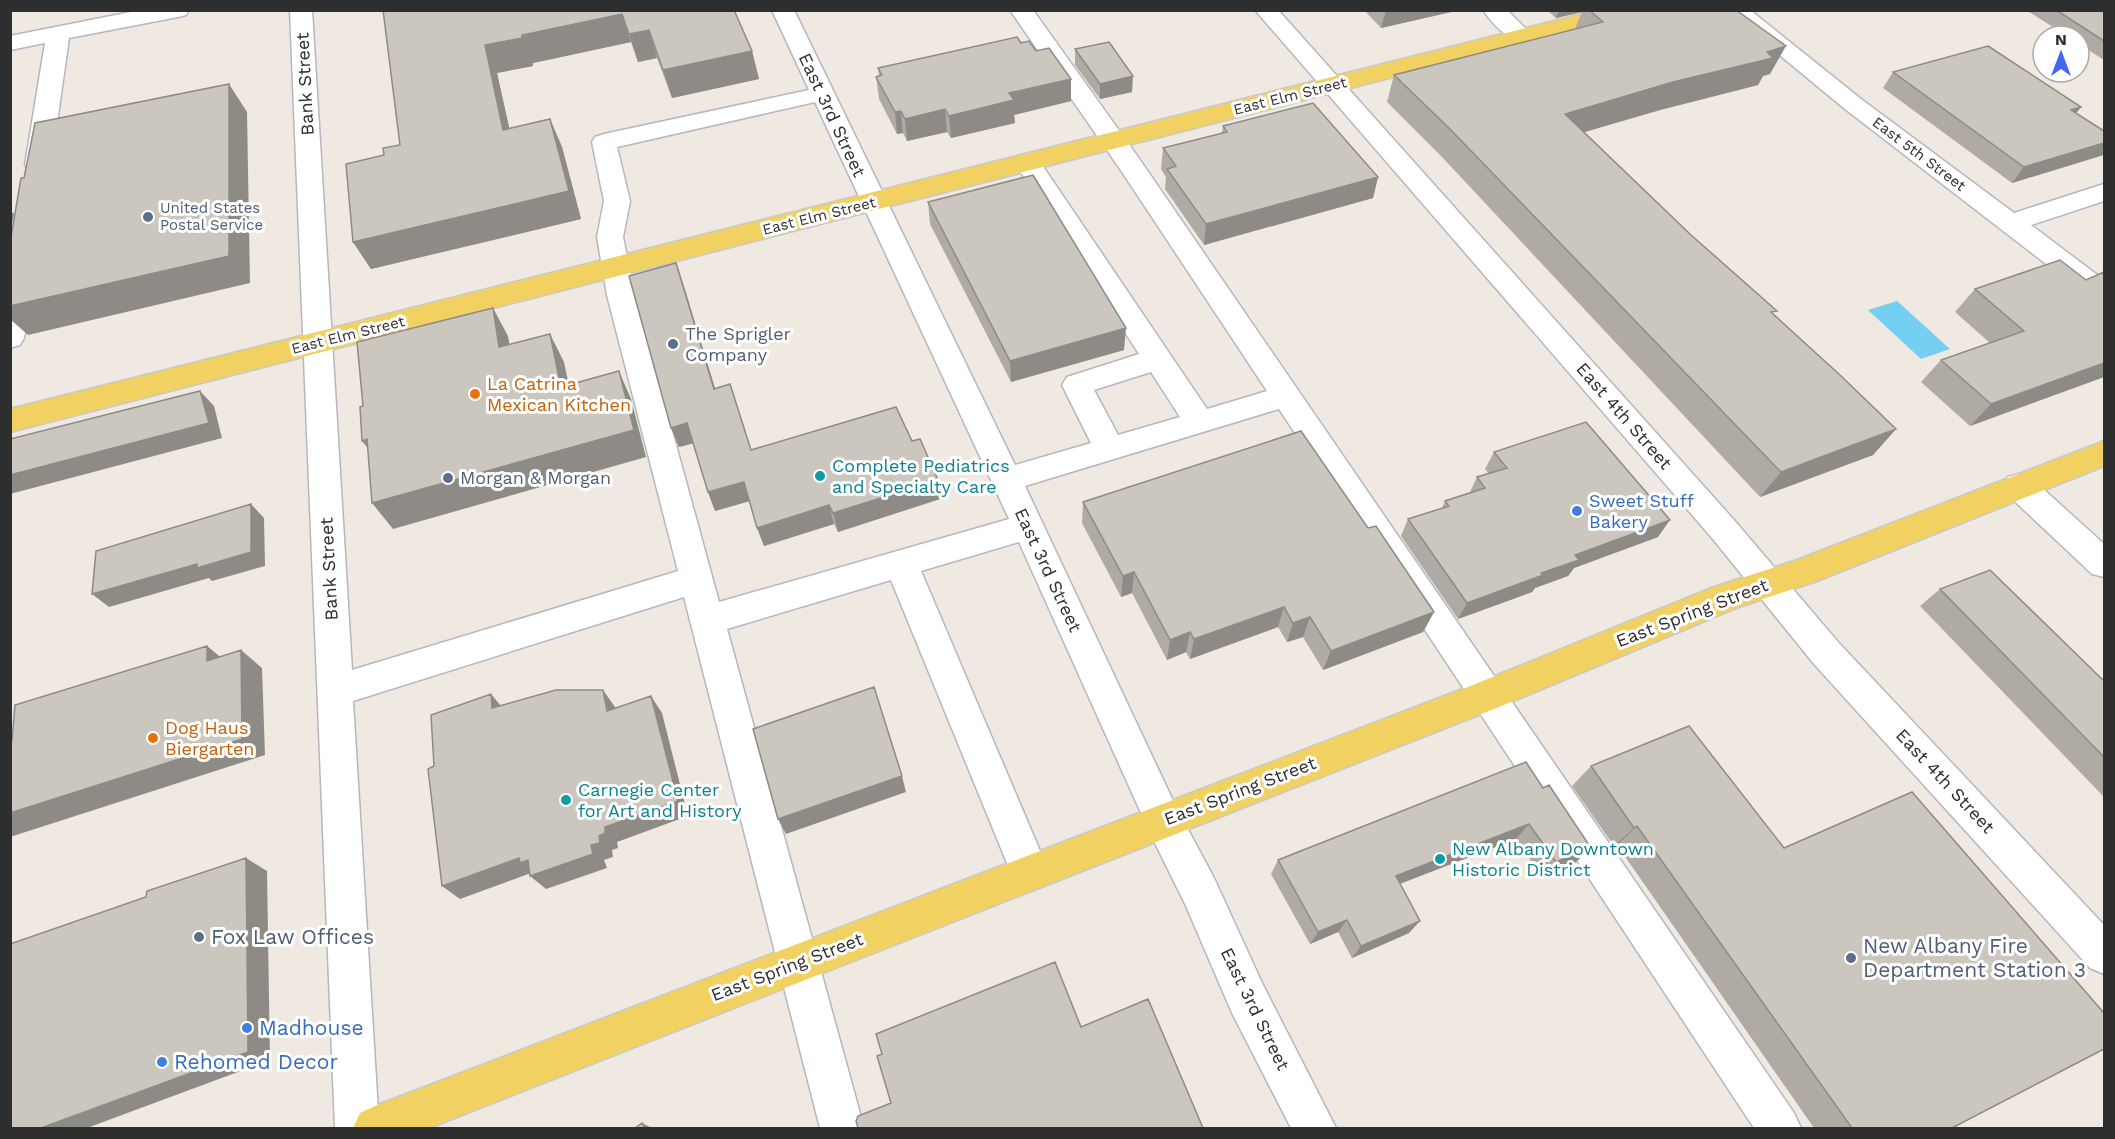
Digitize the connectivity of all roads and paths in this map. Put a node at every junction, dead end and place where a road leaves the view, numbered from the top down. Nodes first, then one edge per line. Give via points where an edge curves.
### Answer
1 (178, 10) edge
2 (301, 10) edge
3 (783, 10) edge
4 (1021, 10) edge
5 (1266, 10) edge
6 (1494, 10) edge
7 (1627, 10) edge
8 (1736, 10) edge
9 (57, 34) junction
10 (1523, 37) junction
11 (10, 43) edge
12 (1333, 85) junction
13 (821, 94) junction
14 (1114, 141) junction
15 (1027, 162) junction
16 (34, 188) edge
17 (2104, 192) edge
18 (873, 202) junction
19 (2010, 223) junction
20 (23, 258) edge
21 (616, 267) junction
22 (2104, 294) edge
23 (10, 338) edge
24 (318, 342) junction
25 (1158, 359) junction
26 (1285, 396) junction
27 (10, 421) edge
28 (1200, 423) junction
29 (1110, 450) junction
30 (2104, 453) edge
31 (1005, 480) junction
32 (2019, 486) junction
33 (1028, 526) junction
34 (901, 563) junction
35 (2104, 564) edge
36 (697, 579) junction
37 (1767, 583) junction
38 (708, 620) junction
39 (335, 691) junction
40 (1486, 696) junction
41 (1163, 820) junction
42 (1030, 872) junction
43 (2104, 954) edge
44 (800, 962) junction
45 (357, 1128) edge
46 (375, 1128) edge
47 (842, 1128) edge
48 (1314, 1128) edge
49 (1779, 1128) edge

1 - 9 street
2 - 24 street, Bank Street
3 - 13 street, East 3rd Street
4 - 14 street
5 - 12 street, East 4th Street
6 - 10 street
7 - 10 main road, East Elm Street
8 - 19 street, East 5th Street
9 - 11 street
9 - 16 street
10 - 12 main road, East Elm Street
12 - 14 main road, East Elm Street
12 - 37 street, East 4th Street
13 - 18 street, East 3rd Street
13 - 21 street via 604,142 617,201 610,237
14 - 15 main road, East Elm Street
14 - 26 street
15 - 18 main road, East Elm Street
15 - 25 street
17 - 19 street
18 - 21 main road, East Elm Street
18 - 31 street, East 3rd Street
19 - 22 street, East 5th Street
20 - 23 street
21 - 24 main road, East Elm Street
21 - 36 street
24 - 27 main road, East Elm Street
24 - 39 street, Bank Street
25 - 28 street
25 - 29 street via 1077,386
26 - 28 street
26 - 40 street
28 - 29 street
29 - 31 street
30 - 32 main road, East Spring Street
31 - 33 street, East 3rd Street
32 - 35 street
32 - 37 main road, East Spring Street
33 - 34 street
33 - 41 street, East 3rd Street
34 - 38 street
34 - 42 street
36 - 38 street
36 - 39 street
37 - 40 main road, East Spring Street
37 - 43 street, East 4th Street via 1826,653
38 - 44 street
39 - 45 street, Bank Street
40 - 41 main road, East Spring Street
40 - 49 street
41 - 42 main road, East Spring Street
41 - 48 street, East 3rd Street
42 - 44 main road, East Spring Street
44 - 46 main road, East Spring Street
44 - 47 street

